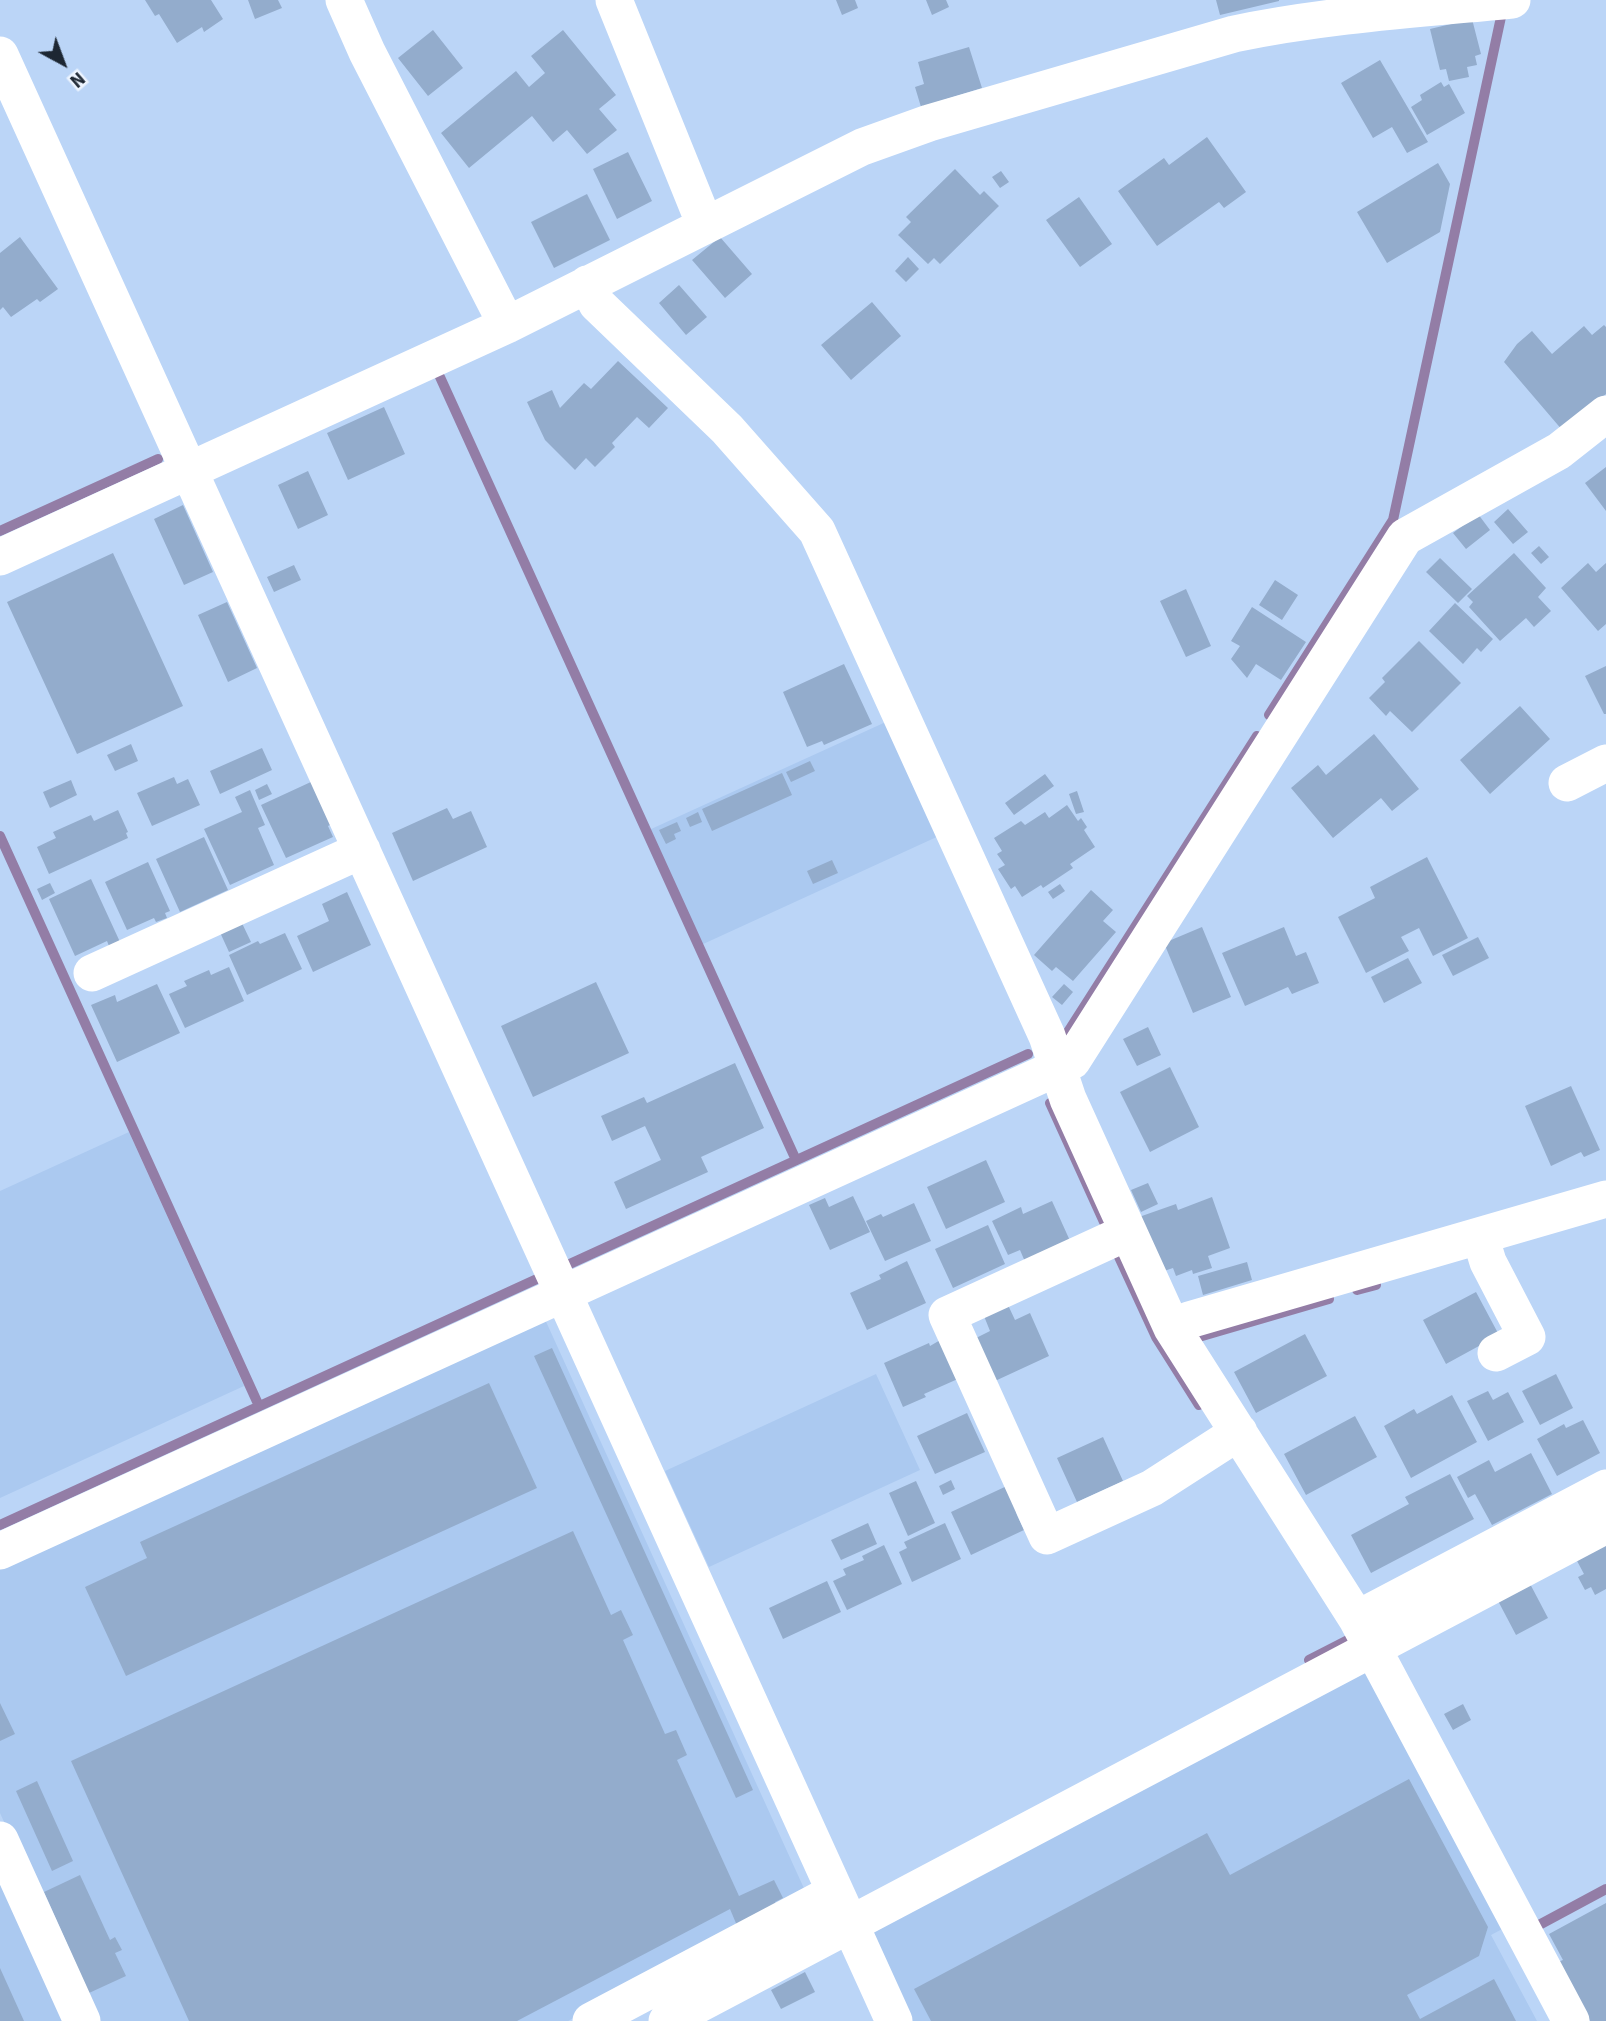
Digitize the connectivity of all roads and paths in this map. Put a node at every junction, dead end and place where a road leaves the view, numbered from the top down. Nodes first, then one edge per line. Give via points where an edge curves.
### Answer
1 (344, 0) edge
2 (614, 0) edge
3 (1512, 0) edge
4 (0, 54) edge
5 (705, 225) junction
6 (587, 284) junction
7 (507, 325) junction
8 (1606, 414) edge
9 (189, 471) junction
10 (0, 557) edge
11 (1606, 763) edge
12 (1567, 783) dead end
13 (362, 850) junction
14 (92, 974) dead end
15 (1058, 1068) junction
16 (1606, 1199) edge
17 (1128, 1232) junction
18 (1480, 1236) junction
19 (557, 1278) junction
20 (1172, 1328) junction
21 (1496, 1353) dead end
22 (1238, 1432) junction
23 (1606, 1488) edge
24 (1606, 1525) edge
25 (0, 1552) edge
26 (1365, 1634) junction
27 (0, 1840) edge
28 (843, 1908) junction
29 (82, 2021) edge
30 (591, 2021) edge
31 (667, 2021) edge
32 (894, 2021) edge
33 (1571, 2021) edge

1 - 7 street
2 - 5 street
3 - 5 street via 1280,24 1187,46 895,134
4 - 9 street
5 - 6 street
6 - 7 street
6 - 15 street via 597,304 727,429 817,531
7 - 9 street
8 - 15 street via 1559,451 1405,537 1072,1060
9 - 10 street
9 - 13 street
11 - 12 street
13 - 14 street
13 - 19 street
15 - 17 street
15 - 19 street
16 - 18 street
17 - 20 street
17 - 22 street via 947,1315 1047,1536 1152,1488
18 - 20 street
18 - 21 street via 1488,1262 1527,1337
19 - 25 street
19 - 28 street
20 - 22 street
22 - 26 street
23 - 26 street
24 - 26 street
26 - 28 street
26 - 33 street
27 - 29 street
28 - 30 street
28 - 31 street
28 - 32 street

